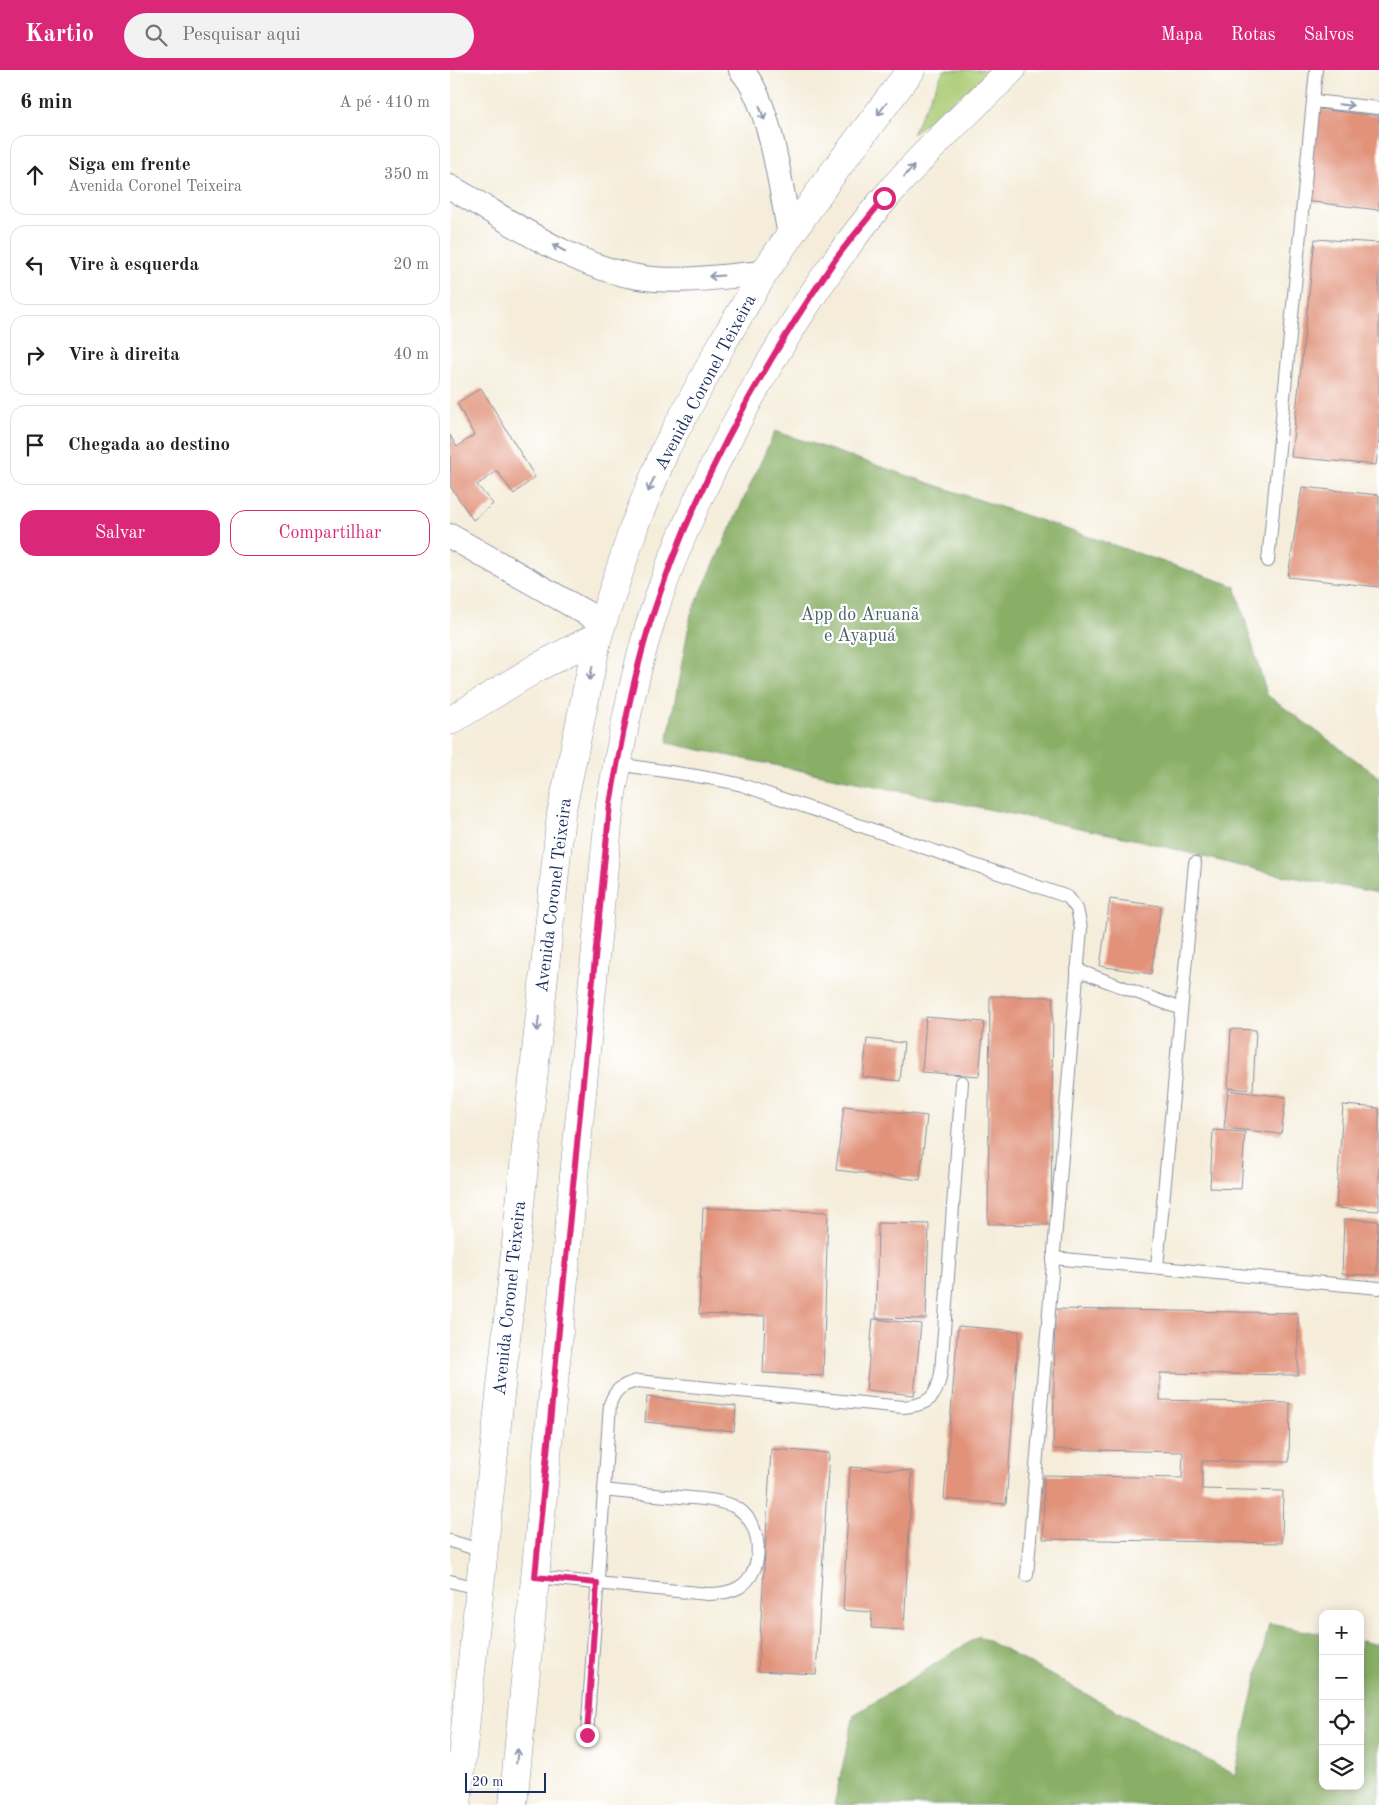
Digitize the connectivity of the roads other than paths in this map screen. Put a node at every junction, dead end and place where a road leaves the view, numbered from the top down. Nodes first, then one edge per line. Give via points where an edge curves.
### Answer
1 (741, 70) edge
2 (1011, 70) edge
3 (1316, 70) edge
4 (901, 74) edge
5 (1313, 101) junction
6 (1379, 108) edge
7 (450, 187) edge
8 (790, 235) junction
9 (764, 273) junction
10 (450, 536) edge
11 (1268, 561) dead end
12 (600, 629) junction
13 (450, 721) edge
14 (618, 764) junction
15 (1195, 863) dead end
16 (1078, 970) junction
17 (1181, 1009) junction
18 (962, 1082) dead end
19 (1053, 1258) junction
20 (1157, 1267) junction
21 (1379, 1288) edge
22 (604, 1490) junction
23 (450, 1541) edge
24 (483, 1551) junction
25 (1027, 1575) dead end
26 (535, 1577) junction
27 (450, 1580) edge
28 (597, 1583) junction
29 (480, 1590) junction
30 (587, 1735) dead end
31 (457, 1805) edge
32 (513, 1805) edge

1 -> 8 street via 751,81 768,130
14 -> 2 main road via 631,695 651,623 690,518 730,433 783,340 836,259 884,198 930,148
3 - 5 lane
4 -> 8 main road, Avenida Coronel Teixeira
5 -> 6 lane
5 - 11 lane
9 -> 7 street via 672,279 640,278 609,271 569,254
8 - 9 main road, Avenida Coronel Teixeira
9 -> 12 main road, Avenida Coronel Teixeira via 666,448 635,524
10 - 12 street
12 - 13 main road
12 -> 24 main road, Avenida Coronel Teixeira via 561,814
14 - 16 lane via 702,775 742,785 1068,897 1077,909 1081,928
14 - 26 main road via 610,804
15 - 17 lane
16 - 17 lane
16 - 19 lane
17 - 20 lane
18 - 22 lane via 941,1374 938,1388 930,1400 904,1407 638,1381 624,1384 614,1392 610,1404
19 - 20 lane
19 - 25 lane
20 - 21 lane
22 - 28 lane
22 - 28 lane via 714,1500 731,1505 746,1512 755,1527 758,1546 750,1577 738,1588 723,1594
23 - 24 lane
24 - 29 main road, Avenida Coronel Teixeira
26 - 28 lane
32 -> 26 main road
27 - 29 lane
28 - 30 lane
29 - 31 main road, Avenida Coronel Teixeira

